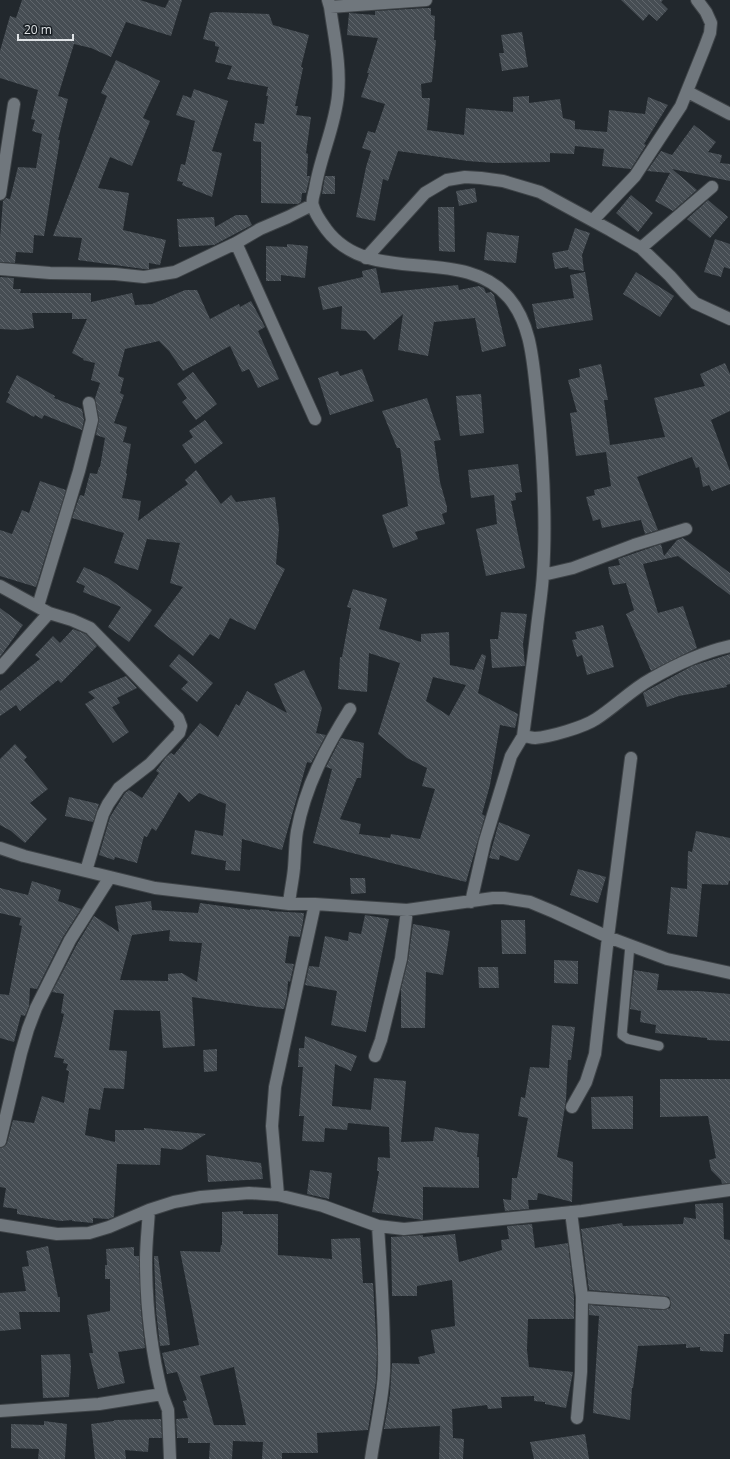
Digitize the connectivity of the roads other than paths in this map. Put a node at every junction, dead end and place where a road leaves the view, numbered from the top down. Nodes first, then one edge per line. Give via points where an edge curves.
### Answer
1 (426, 0) edge
2 (697, 0) edge
3 (329, 4) edge
4 (688, 92) junction
5 (14, 104) dead end
6 (730, 114) edge
7 (712, 187) dead end
8 (0, 194) edge
9 (312, 205) junction
10 (593, 220) junction
11 (236, 243) junction
12 (641, 248) junction
13 (366, 258) junction
14 (0, 270) edge
15 (730, 319) edge
16 (89, 403) dead end
17 (315, 419) dead end
18 (686, 529) dead end
19 (543, 575) junction
20 (0, 586) edge
21 (38, 606) junction
22 (49, 613) junction
23 (730, 646) edge
24 (0, 668) edge
25 (350, 709) dead end
26 (523, 736) junction
27 (631, 758) dead end
28 (0, 848) edge
29 (86, 871) junction
30 (110, 877) junction
31 (470, 902) junction
32 (289, 904) junction
33 (315, 904) junction
34 (407, 910) junction
35 (608, 937) junction
36 (630, 944) junction
37 (730, 973) edge
38 (659, 1046) dead end
39 (375, 1056) dead end
40 (572, 1107) dead end
41 (0, 1141) edge
42 (730, 1190) edge
43 (278, 1194) junction
44 (149, 1210) junction
45 (571, 1212) junction
46 (0, 1225) edge
47 (378, 1226) junction
48 (582, 1297) junction
49 (664, 1303) dead end
50 (162, 1394) junction
51 (0, 1411) edge
52 (577, 1418) dead end
53 (170, 1459) edge
54 (371, 1459) edge

1 - 3 street
2 - 4 street via 710,22 710,33
3 - 9 street via 338,59 338,93 316,178
4 - 6 street
4 - 10 street via 635,176
5 - 8 street
7 - 12 street
9 - 11 street
9 - 13 street via 329,233 342,245
10 - 12 street
10 - 13 street via 540,192 510,183 465,177 447,180 425,193
11 - 14 street via 175,272 144,277
11 - 17 street
12 - 15 street via 695,303
13 - 19 street via 465,271 482,276 510,298 518,312 531,348 541,436 544,488
16 - 21 street via 92,420 81,465
18 - 19 street via 573,568
19 - 26 street
20 - 21 street
21 - 22 street
22 - 24 street
22 - 29 street via 90,628 178,718 181,726 179,733 150,764 119,788 108,804 102,814
23 - 26 street via 699,656 650,679 595,720 544,736
25 - 32 street via 312,779 306,797 297,832
26 - 31 street via 511,756 485,841
27 - 35 street
28 - 29 street
29 - 30 street
30 - 32 street via 155,888
30 - 41 street via 70,940 36,1008 21,1053
31 - 34 street
31 - 35 street via 504,898 522,900
32 - 33 street
33 - 34 street
33 - 43 street via 275,1087 272,1126
34 - 39 street via 401,959
35 - 36 street
35 - 40 street via 595,1054 586,1082
36 - 37 street via 667,959
36 - 38 lane via 622,1035 628,1039
42 - 45 street
43 - 44 street via 249,1193 201,1197
43 - 47 street via 323,1206
44 - 46 street via 90,1233 57,1234
44 - 50 street via 147,1297 155,1366
45 - 47 street via 404,1229
45 - 48 street
47 - 54 street via 384,1372
48 - 49 street
48 - 52 street via 581,1372
50 - 51 street via 99,1404
50 - 53 street via 168,1410

